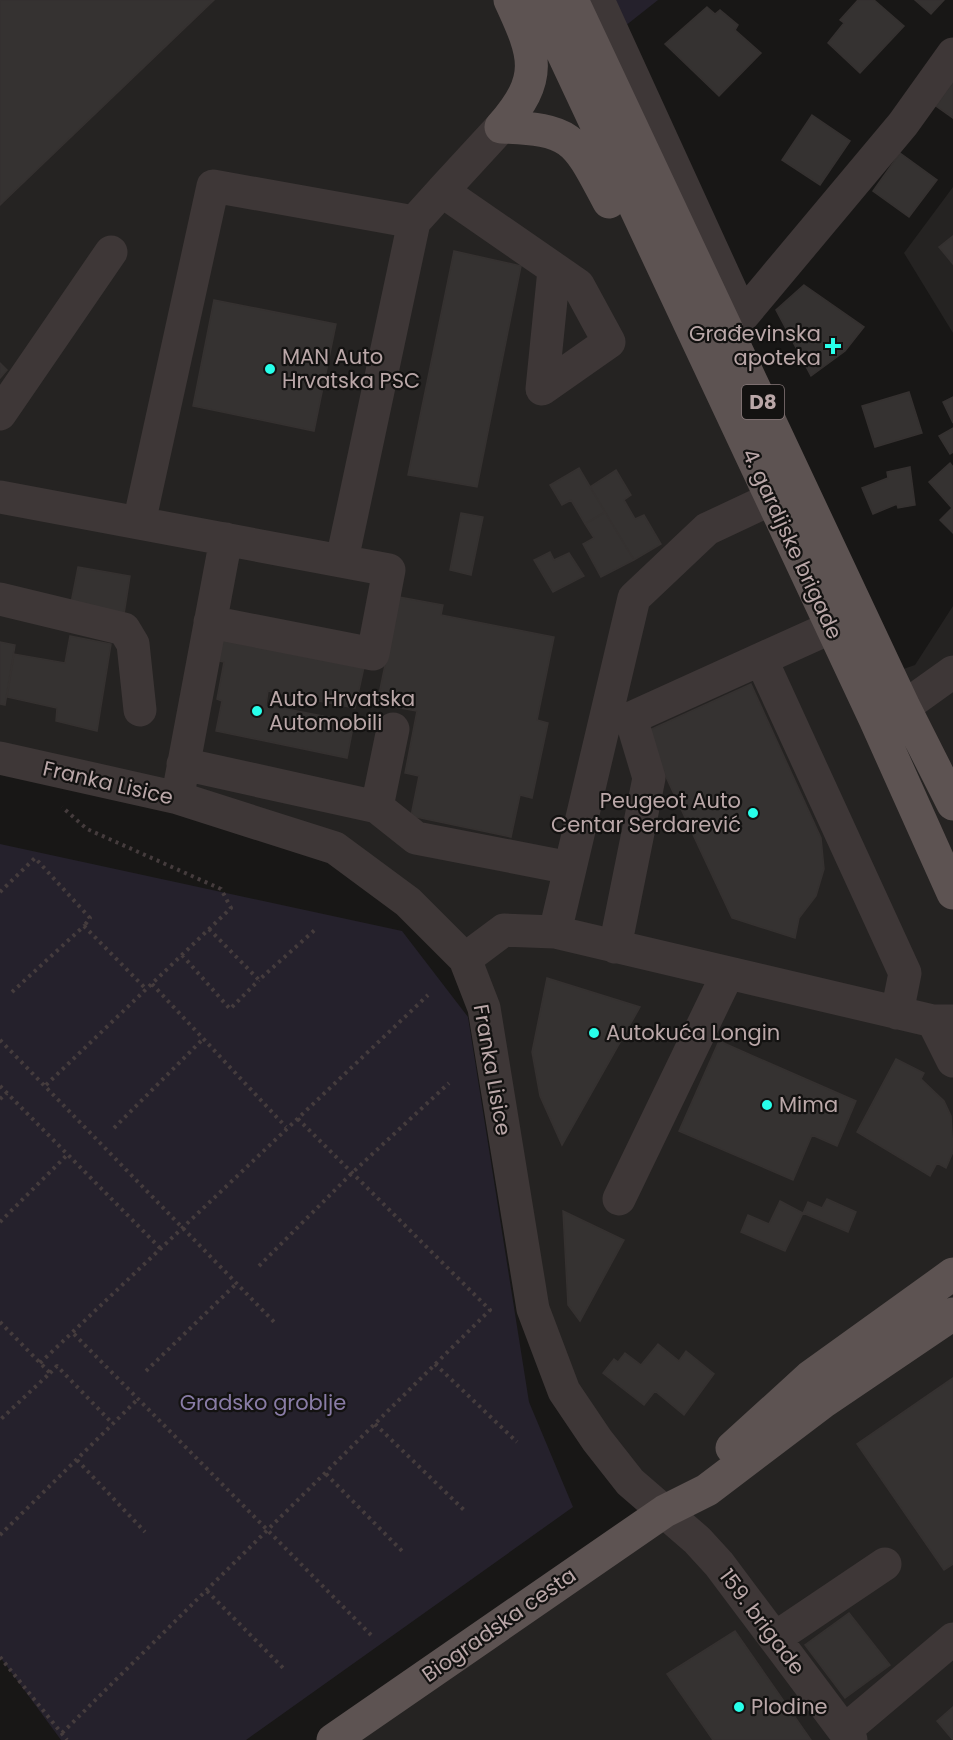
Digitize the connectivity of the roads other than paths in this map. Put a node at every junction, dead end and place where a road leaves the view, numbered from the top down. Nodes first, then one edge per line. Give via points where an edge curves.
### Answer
1 (510, 0) edge
2 (538, 0) edge
3 (572, 0) edge
4 (598, 0) edge
5 (953, 54) edge
6 (501, 127) junction
7 (442, 190) junction
8 (414, 222) junction
9 (111, 252) dead end
10 (663, 267) junction
11 (554, 270) dead end
12 (735, 324) junction
13 (0, 414) edge
14 (0, 497) edge
15 (771, 499) junction
16 (139, 523) junction
17 (226, 539) junction
18 (342, 560) junction
19 (0, 599) edge
20 (210, 622) junction
21 (832, 627) junction
22 (761, 659) junction
23 (953, 672) edge
24 (904, 707) junction
25 (140, 710) dead end
26 (393, 729) dead end
27 (0, 758) edge
28 (183, 764) junction
29 (178, 798) junction
30 (953, 804) edge
31 (377, 807) junction
32 (570, 868) junction
33 (953, 893) edge
34 (555, 932) junction
35 (615, 947) junction
36 (465, 959) junction
37 (728, 974) junction
38 (897, 1013) junction
39 (943, 1021) edge
40 (953, 1061) edge
41 (619, 1199) dead end
42 (953, 1274) edge
43 (953, 1314) edge
44 (665, 1511) junction
45 (885, 1564) dead end
46 (775, 1638) junction
47 (953, 1639) edge
48 (847, 1736) edge
49 (333, 1740) edge

1 - 6 main road via 530,42 531,84
2 - 10 main road, 4. gardijske brigade / D8
3 - 12 main road, 4. gardijske brigade / D8
4 - 12 street
5 - 12 street via 903,124
6 - 7 street
6 - 10 main road via 546,130 570,140 587,160 625,232
7 - 8 street
7 - 11 street
8 - 16 street via 213,186
8 - 18 street
9 - 13 street
10 - 15 main road, 4. gardijske brigade / D8
12 - 24 main road, 4. gardijske brigade / D8
14 - 16 street
15 - 21 main road, 4. gardijske brigade / D8
15 - 32 street via 707,529 634,598
16 - 17 street
17 - 18 street
17 - 20 street
18 - 20 street via 389,570 373,654
19 - 25 street via 124,629 133,644
20 - 28 street
21 - 22 street
21 - 33 main road, 4. gardijske brigade / D8
22 - 35 street via 631,718 649,778
22 - 38 street via 905,974
23 - 24 street
24 - 30 main road, 4. gardijske brigade / D8
26 - 31 street
27 - 29 street, Franka Lisice
28 - 29 street
28 - 31 street
29 - 36 street, Franka Lisice via 335,848 408,902
31 - 32 street via 416,838
32 - 34 street
34 - 35 street
34 - 36 street via 504,930
35 - 37 street
36 - 44 street, Franka Lisice via 484,1008 537,1319 564,1391 630,1482
37 - 38 street
37 - 41 street
38 - 39 street
39 - 40 street
42 - 44 main road, Biogradska cesta via 810,1377
43 - 44 main road, Biogradska cesta via 823,1402 707,1490
44 - 46 street, 159. brigade via 718,1564
44 - 49 main road, Biogradska cesta
45 - 46 street
46 - 48 street, 159. brigade
47 - 48 street

